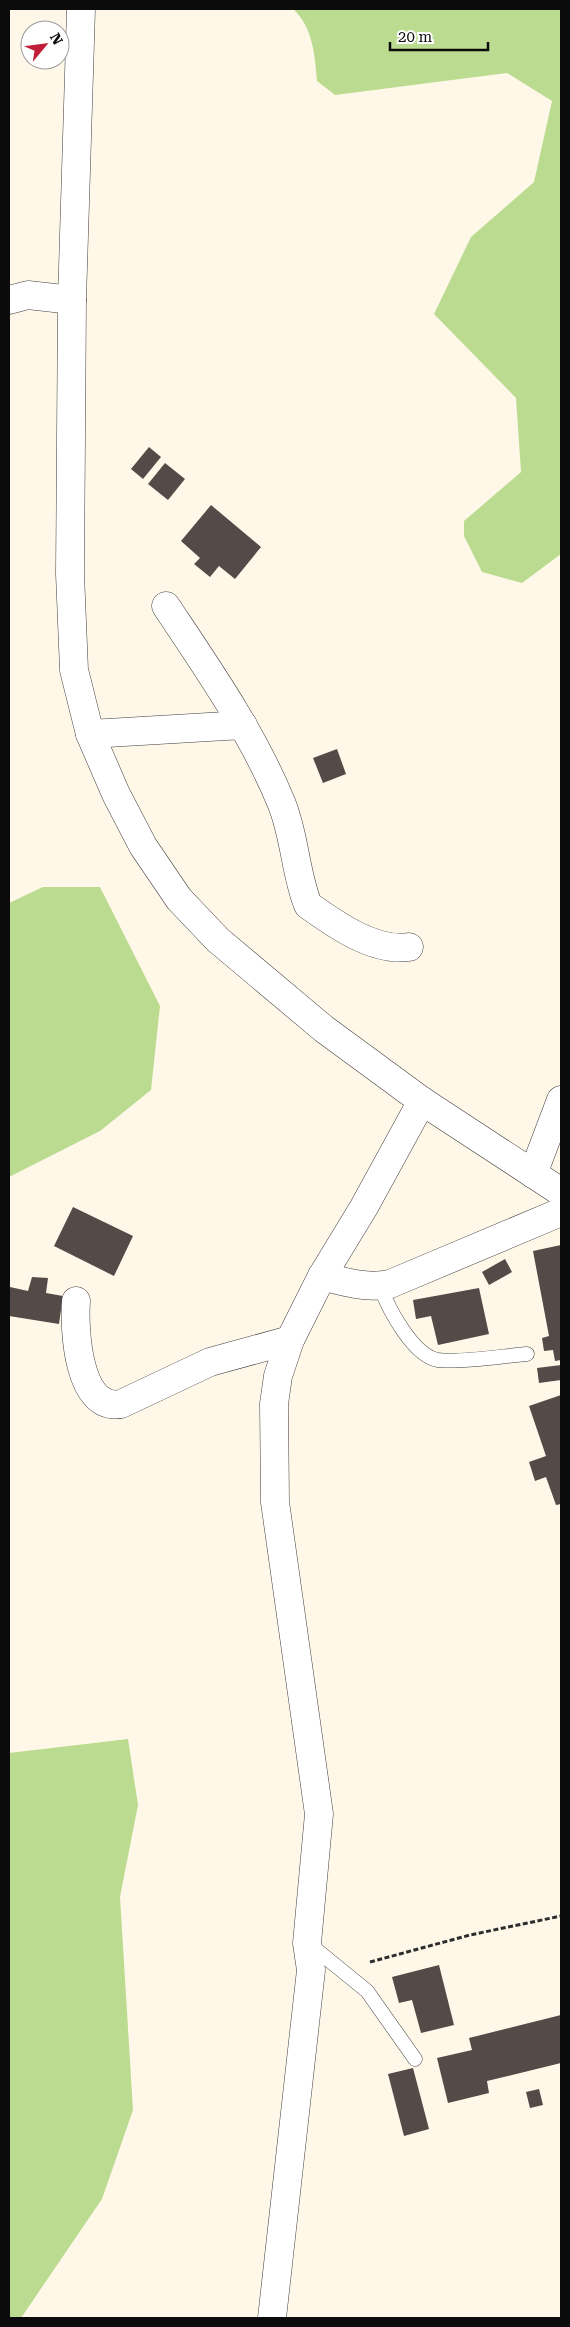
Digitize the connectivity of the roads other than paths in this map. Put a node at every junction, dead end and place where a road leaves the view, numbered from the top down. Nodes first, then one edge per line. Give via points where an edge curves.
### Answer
1 (81, 9) edge
2 (9, 300) edge
3 (72, 300) junction
4 (166, 606) dead end
5 (243, 725) junction
6 (90, 734) junction
7 (408, 947) dead end
8 (561, 1100) edge
9 (422, 1101) junction
10 (533, 1174) junction
11 (561, 1192) edge
12 (561, 1212) edge
13 (322, 1276) junction
14 (380, 1286) junction
15 (76, 1302) dead end
16 (290, 1340) junction
17 (527, 1354) dead end
18 (308, 1943) junction
19 (415, 2059) dead end
20 (272, 2318) edge

1 - 3 street
2 - 3 street via 28,295
3 - 6 street via 70,574 74,670
4 - 5 street
5 - 6 street
5 - 7 street via 282,804 308,905 365,939 394,949
6 - 9 street via 143,846 179,899 218,940 324,1029
8 - 10 street
9 - 10 street
9 - 13 street
10 - 11 street
12 - 14 street
13 - 14 street
13 - 16 street
14 - 17 lane via 388,1307 413,1345 436,1360
15 - 16 street via 77,1352 92,1390 101,1402 111,1406 210,1362
16 - 18 street via 278,1376 274,1404 273,1460 275,1502 319,1814
18 - 19 lane via 367,1991
18 - 20 street via 311,1970

